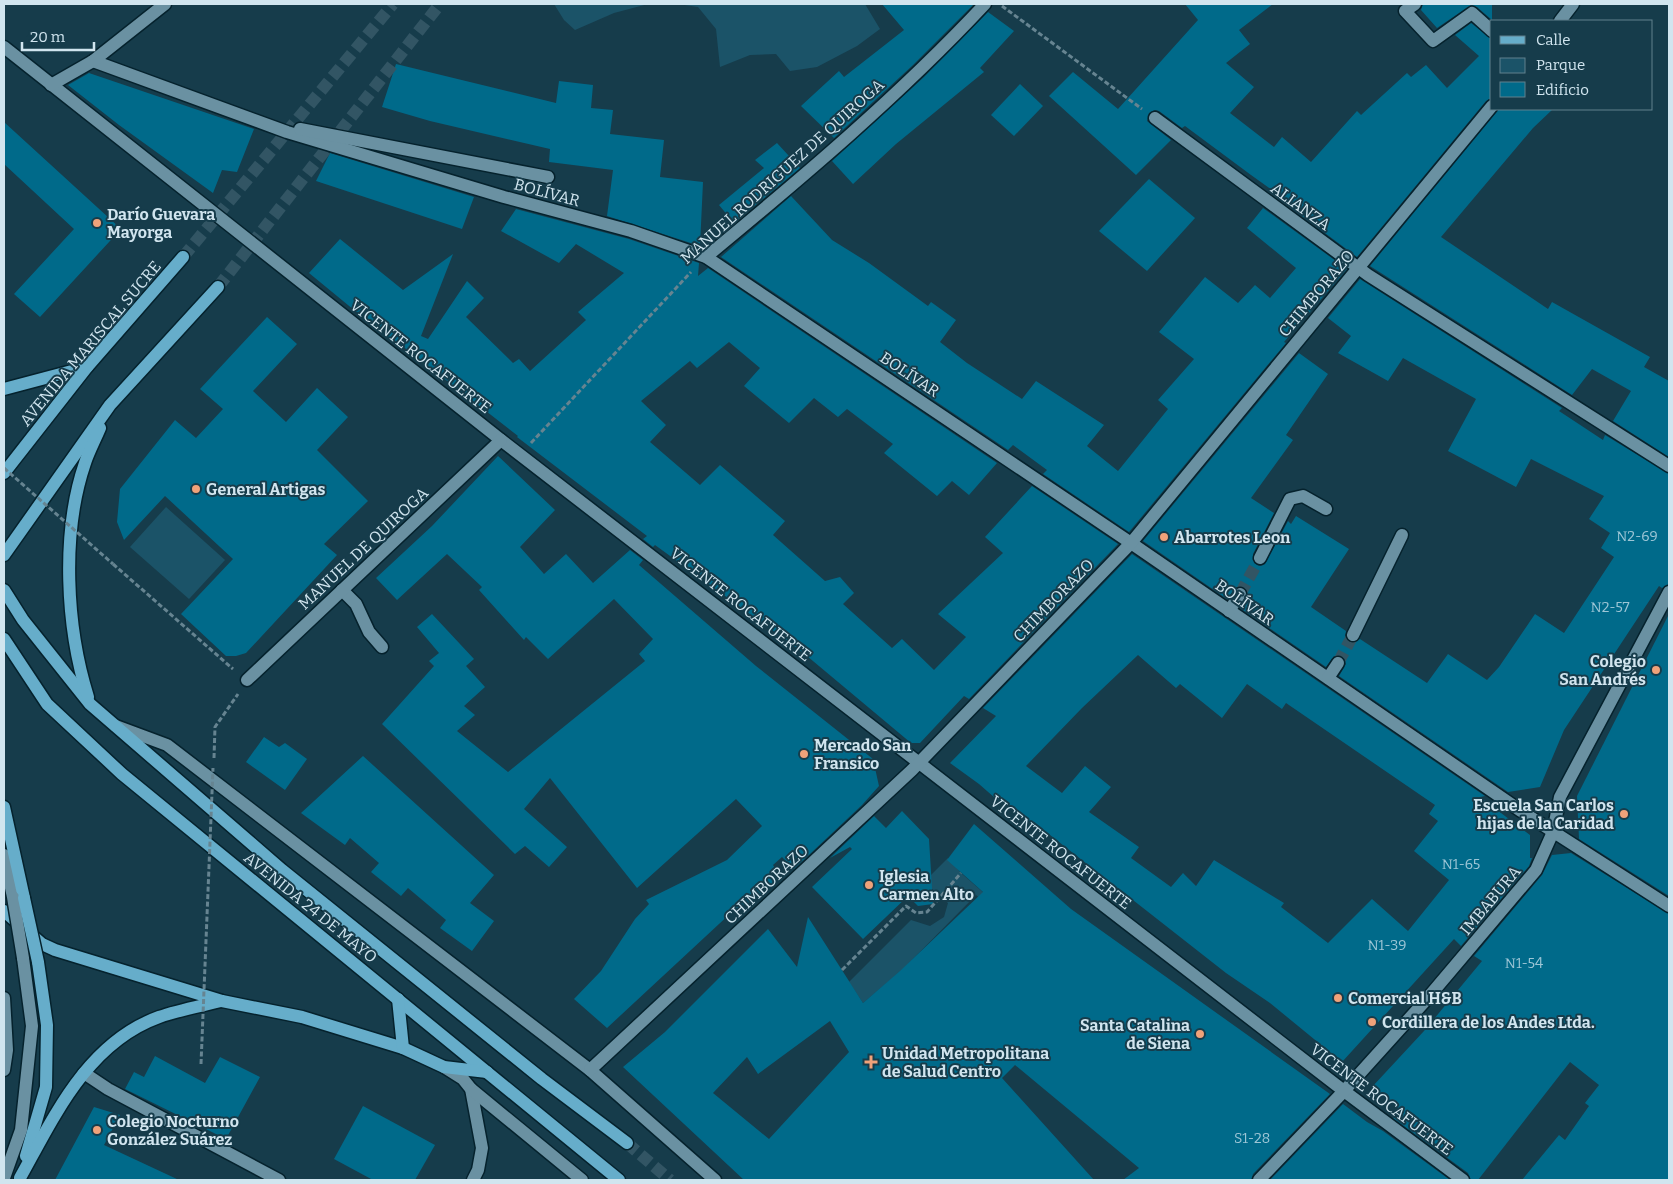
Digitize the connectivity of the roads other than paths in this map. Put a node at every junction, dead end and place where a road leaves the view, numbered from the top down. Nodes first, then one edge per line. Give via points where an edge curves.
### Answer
1 (165, 4) edge
2 (985, 4) edge
3 (1415, 4) edge
4 (1573, 4) edge
5 (1561, 20) edge
6 (1490, 29) edge
7 (4, 47) edge
8 (93, 61) junction
9 (51, 85) junction
10 (1490, 108) edge
11 (1155, 118) road end
12 (287, 132) junction
13 (548, 177) dead end
14 (183, 257) tunnel mouth
15 (706, 257) junction
16 (1358, 268) junction
17 (218, 287) tunnel mouth
18 (87, 367) junction
19 (4, 390) edge
20 (110, 406) junction
21 (501, 440) junction
22 (1669, 466) edge
23 (4, 473) edge
24 (1326, 509) dead end
25 (1402, 534) dead end
26 (1131, 542) junction
27 (4, 555) edge
28 (1260, 558) tunnel mouth
29 (4, 590) edge
30 (342, 590) junction
31 (1669, 592) edge
32 (1240, 594) tunnel mouth
33 (1230, 611) junction
34 (1352, 635) tunnel mouth
35 (4, 639) edge
36 (382, 647) dead end
37 (1338, 663) tunnel mouth
38 (1328, 678) junction
39 (247, 680) road end
40 (90, 704) junction
41 (116, 726) junction
42 (919, 764) junction
43 (4, 807) edge
44 (1553, 832) junction
45 (4, 855) edge
46 (19, 897) junction
47 (1669, 906) edge
48 (4, 911) edge
49 (4, 998) edge
50 (398, 999) junction
51 (222, 1001) junction
52 (403, 1048) junction
53 (444, 1066) junction
54 (4, 1070) edge
55 (590, 1070) junction
56 (487, 1072) junction
57 (84, 1073) junction
58 (471, 1089) junction
59 (1344, 1091) junction
60 (627, 1143) tunnel mouth
61 (4, 1178) edge
62 (19, 1179) edge
63 (279, 1180) edge
64 (473, 1180) edge
65 (582, 1180) edge
66 (619, 1180) edge
67 (715, 1180) edge
68 (1259, 1180) edge
69 (1463, 1180) edge

1 - 8 street
2 - 15 street, MANUEL RODRIGUEZ DE QUIROGA via 826,158
3 - 6 street via 1405,11 1433,41 1472,13
4 - 5 street
7 - 9 street, VICENTE ROCAFUERTE
8 - 9 street
8 - 12 street, BOLÍVAR
9 - 21 street, VICENTE ROCAFUERTE
10 - 16 street, CHIMBORAZO
11 - 16 street, ALIANZA
12 - 13 street via 300,129
12 - 15 street, BOLÍVAR via 631,231
14 - 18 main road, AVENIDA MARISCAL SUCRE
15 - 26 street, BOLÍVAR
16 - 22 street, ALIANZA
16 - 26 street, CHIMBORAZO
17 - 20 main road
18 - 19 main road
18 - 23 main road, AVENIDA MARISCAL SUCRE
20 - 27 main road
20 - 40 main road via 85,464 70,546 69,600 78,667
21 - 30 street, MANUEL DE QUIROGA
21 - 42 street, VICENTE ROCAFUERTE
24 - 28 street via 1303,496 1290,499
25 - 34 street
26 - 33 street, BOLÍVAR
26 - 42 street, CHIMBORAZO
29 - 40 main road, AVENIDA 24 DE MAYO via 23,620
30 - 36 street via 356,604 369,632
30 - 39 street, MANUEL DE QUIROGA
31 - 44 street, IMBABURA via 1560,797
32 - 33 street
33 - 38 street, BOLÍVAR
35 - 50 main road, AVENIDA 24 DE MAYO via 47,704 122,774
37 - 38 street
38 - 44 street, BOLÍVAR
40 - 41 main road, AVENIDA 24 DE MAYO
41 - 55 street, AVENIDA 24 DE MAYO via 167,745
41 - 60 main road, AVENIDA 24 DE MAYO via 282,870 542,1079
42 - 55 street, CHIMBORAZO
42 - 59 street, VICENTE ROCAFUERTE
43 - 46 main road
44 - 47 street, BOLÍVAR
44 - 59 street, IMBABURA via 1536,870 1463,958
45 - 46 street
46 - 61 street, bridge via 32,1026 21,1130
46 - 62 main road, bridge via 38,962 47,1025 46,1087
48 - 51 main road via 42,944 55,950
49 - 54 street via 7,1050
50 - 52 main road
50 - 56 main road, AVENIDA 24 DE MAYO
51 - 52 main road via 302,1017
51 - 57 main road via 158,1018 114,1044
52 - 53 main road
53 - 56 main road
53 - 58 street
55 - 67 street, AVENIDA 24 DE MAYO
56 - 66 main road, AVENIDA 24 DE MAYO
57 - 62 main road via 61,1105
57 - 63 street
58 - 64 street via 482,1148
58 - 65 street
59 - 68 street, IMBABURA
59 - 69 street, VICENTE ROCAFUERTE

